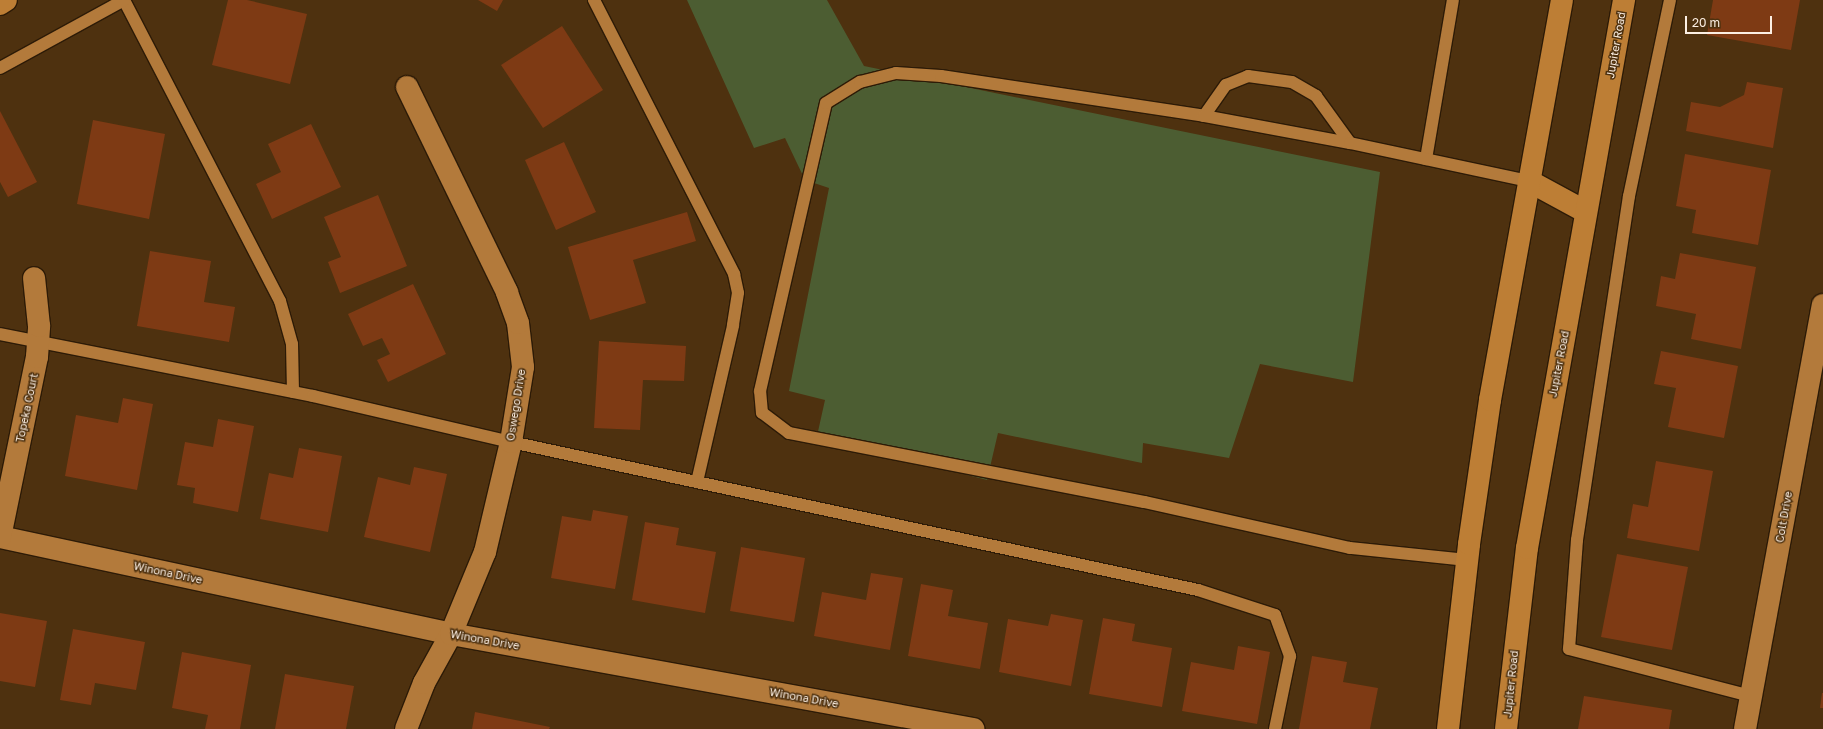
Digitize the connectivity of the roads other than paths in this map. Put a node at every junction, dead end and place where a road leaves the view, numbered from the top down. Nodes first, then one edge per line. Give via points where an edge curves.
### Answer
1 (6, 0) edge
2 (124, 0) edge
3 (594, 0) edge
4 (1452, 0) edge
5 (1562, 0) edge
6 (1624, 0) edge
7 (1670, 0) edge
8 (0, 4) edge
9 (0, 68) edge
10 (407, 87) dead end
11 (1204, 116) junction
12 (1350, 143) junction
13 (1426, 159) junction
14 (1529, 181) junction
15 (1586, 212) junction
16 (34, 278) dead end
17 (1823, 305) edge
18 (0, 334) edge
19 (38, 341) junction
20 (293, 392) junction
21 (512, 442) junction
22 (697, 482) junction
23 (0, 537) edge
24 (1467, 560) junction
25 (451, 634) junction
26 (1751, 696) junction
27 (406, 729) edge
28 (973, 729) edge
29 (1275, 729) edge
30 (1448, 729) edge
31 (1506, 729) edge
32 (1745, 729) edge

1 - 8 main road
2 - 9 lane
2 - 20 lane via 280,301 292,344
3 - 22 lane via 734,274 738,293 733,326
4 - 13 lane
5 - 14 main road
6 - 15 main road, Jupiter Road
7 - 26 lane via 1629,196 1577,540 1569,649
10 - 21 street, Oswego Drive via 507,292 518,323 523,367
11 - 12 lane
11 - 12 lane via 1226,85 1248,76 1292,82 1316,96
11 - 24 lane via 941,76 896,73 860,82 826,103 760,391 762,413 789,432 1144,502 1350,548
12 - 13 lane
13 - 14 lane
14 - 15 main road
14 - 24 main road via 1490,400
15 - 31 main road, Jupiter Road via 1527,548
16 - 19 street, Topeka Court
17 - 26 street, Colt Drive
18 - 19 lane
19 - 20 lane
19 - 23 street, Topeka Court via 37,357
20 - 21 lane
21 - 22 lane
21 - 25 street, Oswego Drive via 485,552
22 - 29 lane via 1198,590 1275,615 1290,656
23 - 25 street, Winona Drive
24 - 30 main road
25 - 27 street, Oswego Drive via 424,683
25 - 28 street, Winona Drive
26 - 32 street, Colt Drive

